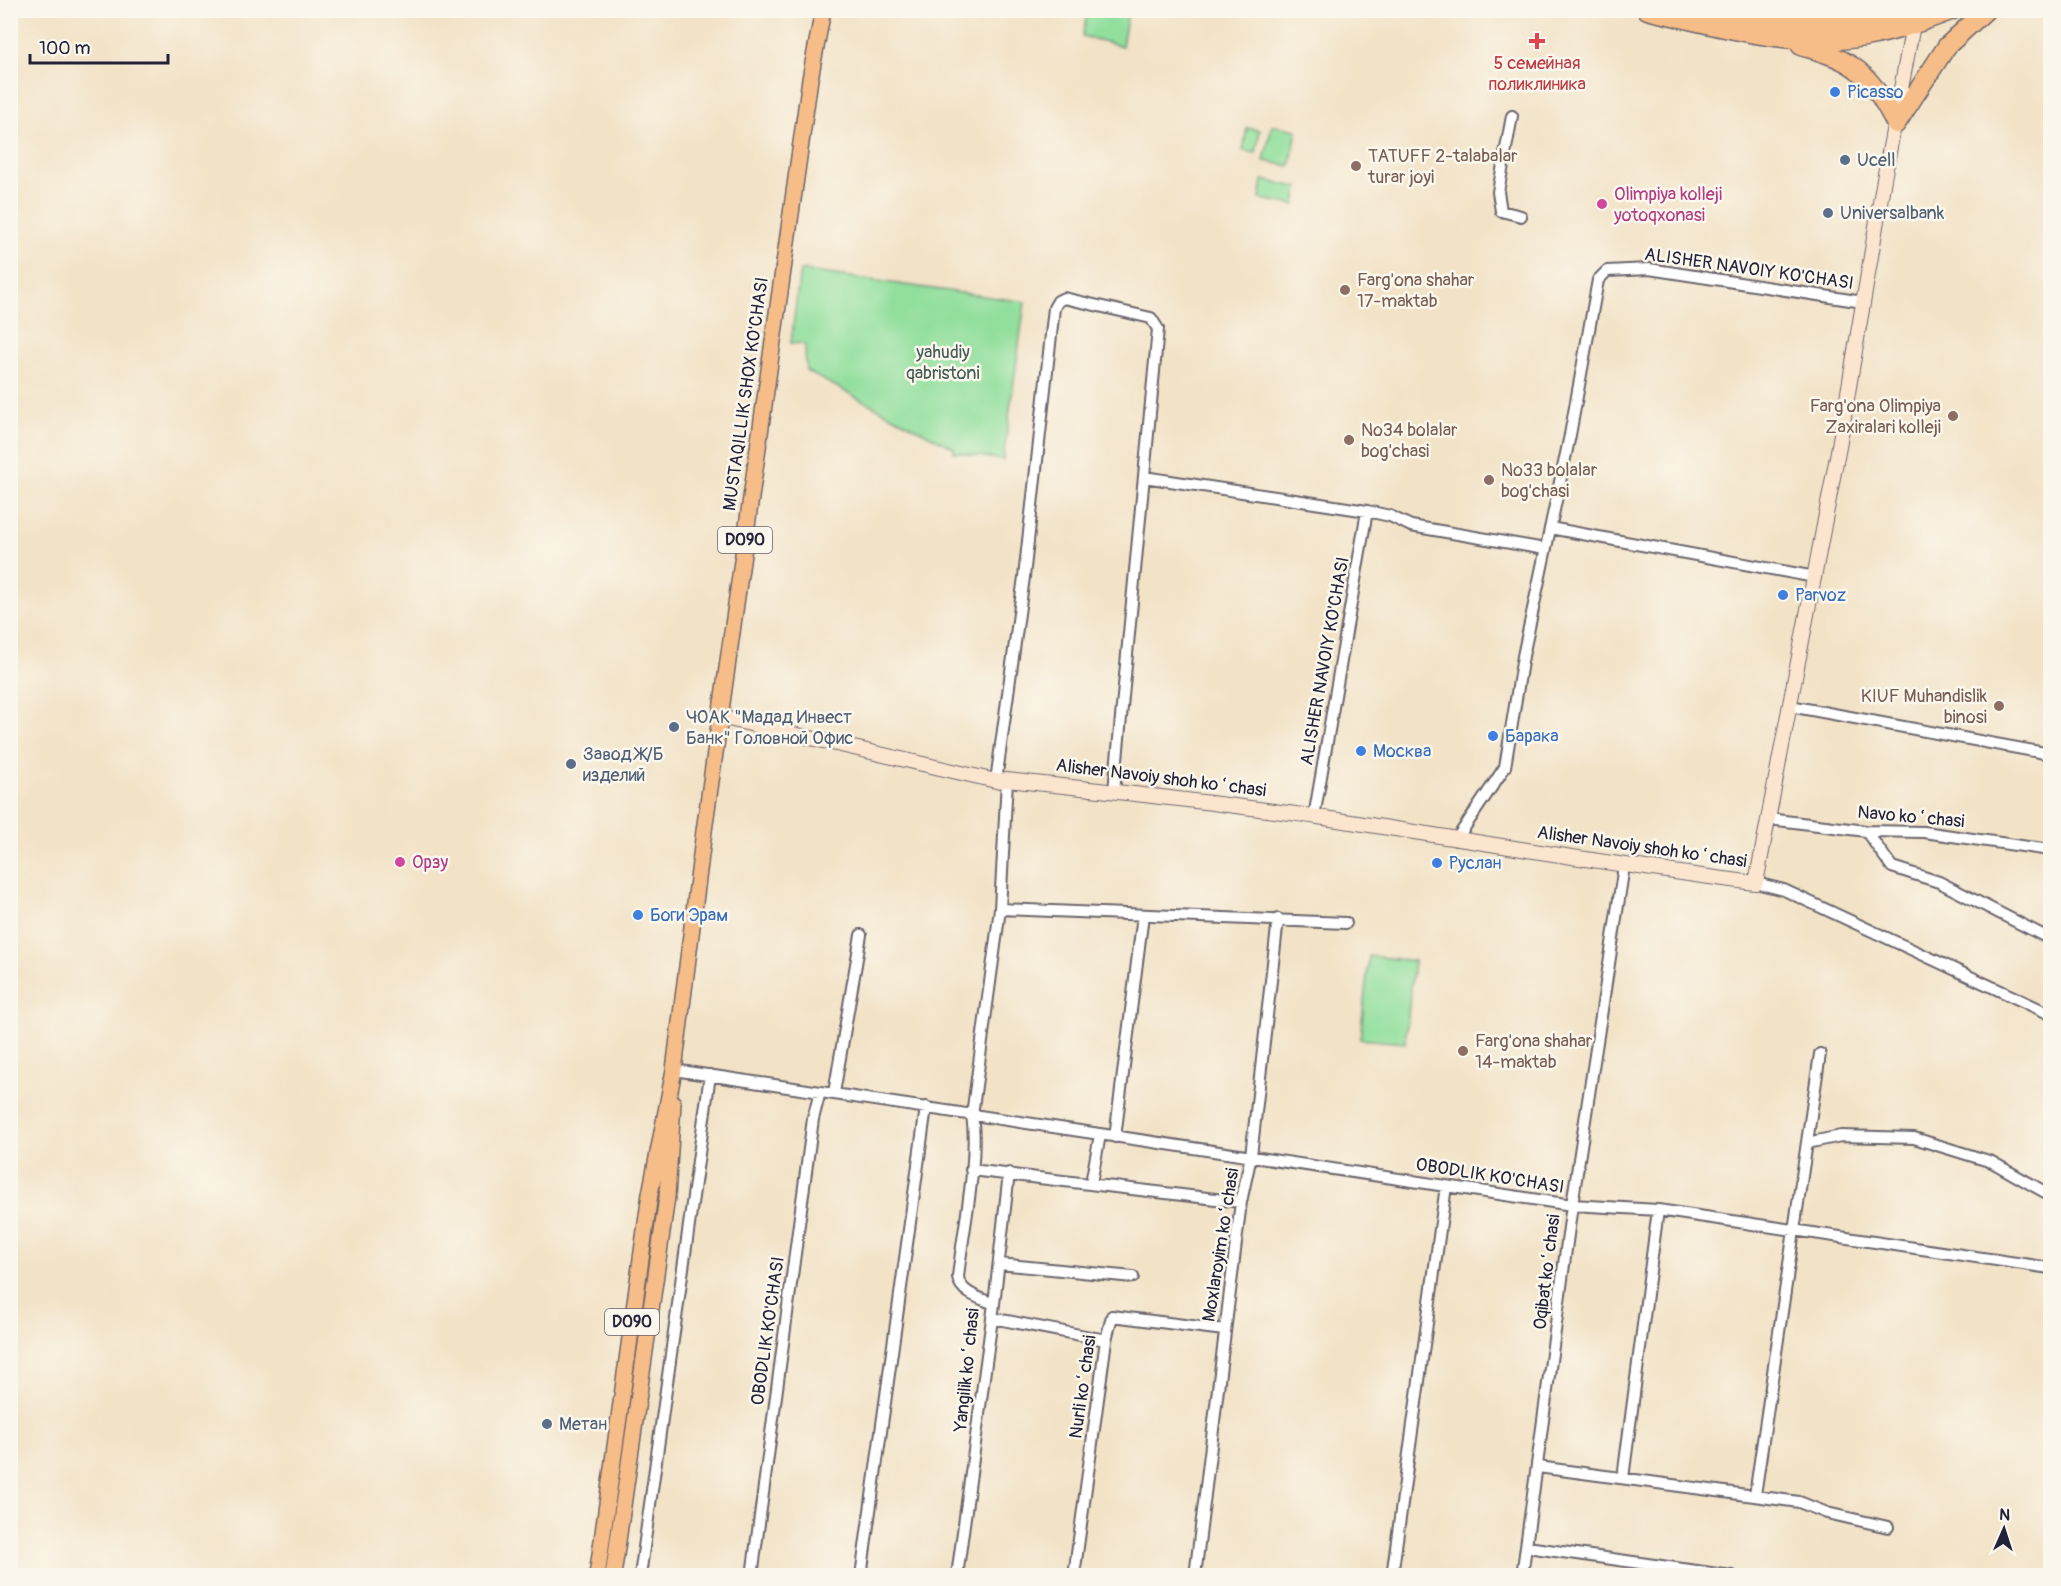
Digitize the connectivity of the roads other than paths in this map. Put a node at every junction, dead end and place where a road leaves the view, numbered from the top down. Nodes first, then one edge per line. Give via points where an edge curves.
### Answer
1 (823, 10) edge
2 (1647, 10) edge
3 (1710, 10) edge
4 (1953, 10) edge
5 (1986, 10) edge
6 (1912, 15) edge
7 (1755, 34) junction
8 (1512, 116) dead end
9 (1896, 124) junction
10 (1521, 216) dead end
11 (1863, 302) junction
12 (1144, 477) junction
13 (1367, 512) junction
14 (1550, 528) junction
15 (1545, 549) junction
16 (1815, 577) junction
17 (1790, 706) junction
18 (720, 717) junction
19 (2050, 754) edge
20 (1002, 780) junction
21 (1114, 791) junction
22 (1314, 817) junction
23 (1769, 819) junction
24 (1866, 831) junction
25 (1456, 840) junction
26 (2050, 850) edge
27 (1624, 866) junction
28 (1756, 883) junction
29 (1000, 909) junction
30 (1143, 915) junction
31 (1278, 920) junction
32 (1346, 923) dead end
33 (861, 935) dead end
34 (2050, 939) edge
35 (2050, 1014) edge
36 (1820, 1054) dead end
37 (674, 1070) junction
38 (710, 1075) junction
39 (820, 1092) junction
40 (834, 1093) junction
41 (926, 1107) junction
42 (972, 1114) junction
43 (1100, 1135) junction
44 (1115, 1137) junction
45 (1807, 1143) junction
46 (1251, 1156) junction
47 (971, 1170) junction
48 (1009, 1173) junction
49 (1091, 1183) junction
50 (1446, 1186) junction
51 (2050, 1195) edge
52 (1241, 1202) junction
53 (1572, 1205) junction
54 (1658, 1210) junction
55 (1793, 1230) junction
56 (999, 1264) junction
57 (2050, 1268) edge
58 (1133, 1277) dead end
59 (994, 1304) junction
60 (992, 1318) junction
61 (1224, 1330) junction
62 (1106, 1340) junction
63 (1538, 1467) junction
64 (1623, 1478) junction
65 (1755, 1495) junction
66 (1888, 1527) dead end
67 (1527, 1547) junction
68 (597, 1575) edge
69 (614, 1575) edge
70 (640, 1575) edge
71 (752, 1575) edge
72 (861, 1575) edge
73 (957, 1575) edge
74 (1074, 1575) edge
75 (1195, 1575) edge
76 (1392, 1575) edge
77 (1522, 1575) edge
78 (1732, 1575) edge

1 - 18 main road, MUSTAQILLIK SHOX KO'CHASI / D090
2 - 7 highway
3 - 6 highway via 1757,21 1817,25
4 - 6 highway
5 - 9 highway via 1947,45
6 - 7 highway via 1864,37 1819,40
6 - 9 street, Alisher Navoiy shoh koʻchasi
7 - 9 highway via 1823,52 1858,69 1871,80
8 - 10 street via 1498,192 1501,211
9 - 11 street, Alisher Navoiy shoh koʻchasi
11 - 14 street, ALISHER NAVOIY KO'CHASI via 1649,268 1607,271 1598,280
11 - 16 street, Alisher Navoiy shoh koʻchasi
12 - 13 street
12 - 20 street, Yangilik koʻchasi via 1156,322 1064,298 1054,308
12 - 21 street
13 - 15 street via 1390,516 1411,526
13 - 22 street, ALISHER NAVOIY KO'CHASI
14 - 15 street, ALISHER NAVOIY KO'CHASI
14 - 16 street
15 - 25 street, ALISHER NAVOIY KO'CHASI via 1505,767
16 - 17 street, Alisher Navoiy shoh koʻchasi
17 - 19 street
17 - 23 street, Alisher Navoiy shoh koʻchasi
18 - 20 street, Alisher Navoiy shoh koʻchasi
18 - 37 main road, MUSTAQILLIK SHOX KO'CHASI / D090
20 - 21 street, Alisher Navoiy shoh koʻchasi
20 - 29 street, Yangilik koʻchasi
21 - 22 street, Alisher Navoiy shoh koʻchasi
22 - 25 street, Alisher Navoiy shoh koʻchasi
23 - 24 street, Navo koʻchasi
23 - 28 street, Alisher Navoiy shoh koʻchasi
24 - 26 street, Navo koʻchasi via 1924,832
24 - 34 street via 1892,867 1939,882
25 - 27 street, Alisher Navoiy shoh koʻchasi
27 - 28 street, Alisher Navoiy shoh koʻchasi
27 - 53 street, Oqibat koʻchasi
28 - 35 street via 1784,890
29 - 30 street
29 - 42 street, Yangilik koʻchasi
30 - 31 street
30 - 44 street
31 - 32 street
31 - 46 street, Moxlaroyim koʻchasi
33 - 40 street
36 - 45 street
37 - 38 street, OBODLIK KO'CHASI
37 - 68 main road, MUSTAQILLIK SHOX KO'CHASI / D090 via 650,1194
37 - 69 main road, MUSTAQILLIK SHOX KO'CHASI / D090 via 667,1197
38 - 39 street, OBODLIK KO'CHASI
38 - 70 street
39 - 40 street, OBODLIK KO'CHASI
39 - 71 street, OBODLIK KO'CHASI via 811,1131
40 - 41 street, OBODLIK KO'CHASI
41 - 42 street, OBODLIK KO'CHASI
41 - 72 street
42 - 43 street, OBODLIK KO'CHASI
42 - 47 street, Yangilik koʻchasi
43 - 44 street, OBODLIK KO'CHASI
43 - 49 street
44 - 46 street, OBODLIK KO'CHASI
45 - 51 street via 1841,1137 1914,1138 1992,1162
45 - 55 street
46 - 50 street, OBODLIK KO'CHASI
46 - 52 street, Moxlaroyim koʻchasi
47 - 48 street
47 - 59 street, Yangilik koʻchasi via 959,1284
48 - 49 street
48 - 56 street
49 - 52 street
50 - 53 street, OBODLIK KO'CHASI
50 - 76 street
52 - 61 street, Moxlaroyim koʻchasi
53 - 54 street, OBODLIK KO'CHASI
53 - 63 street, Oqibat koʻchasi
54 - 55 street, OBODLIK KO'CHASI
54 - 64 street
55 - 57 street, OBODLIK KO'CHASI
55 - 65 street
56 - 58 street
56 - 59 street
59 - 60 street, Yangilik koʻchasi
60 - 62 street
60 - 73 street, Yangilik koʻchasi
61 - 62 street, Nurli koʻchasi via 1115,1314 1110,1319
61 - 75 street, Moxlaroyim koʻchasi
62 - 74 street, Nurli koʻchasi
63 - 64 street
63 - 67 street, Oqibat koʻchasi
64 - 65 street
65 - 66 street via 1800,1502 1827,1513
67 - 77 street, Oqibat koʻchasi
67 - 78 street

